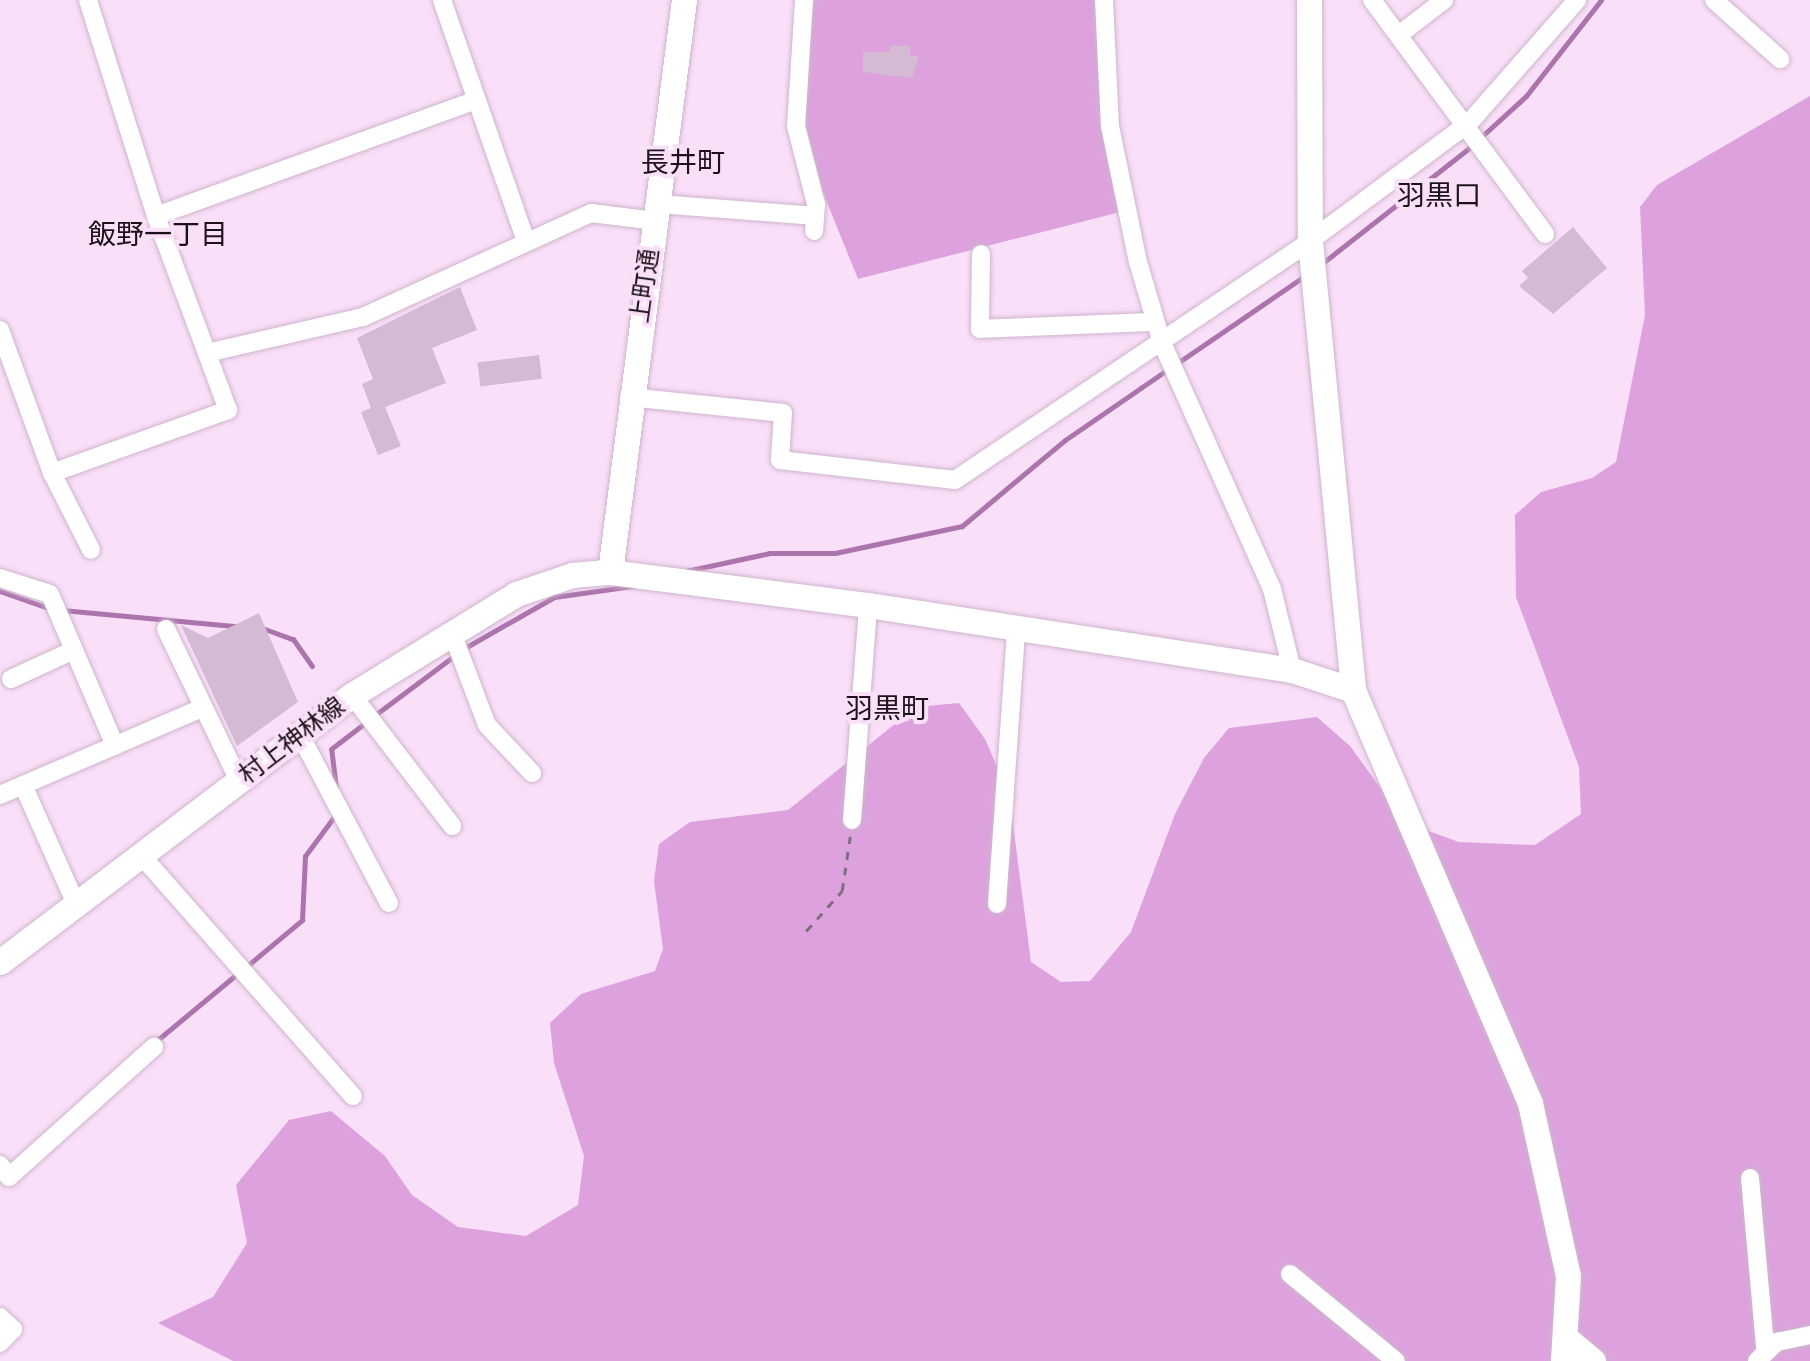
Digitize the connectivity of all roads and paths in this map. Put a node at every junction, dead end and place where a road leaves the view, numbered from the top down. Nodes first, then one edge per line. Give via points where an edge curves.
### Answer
1 (88, 0) edge
2 (442, 0) edge
3 (684, 0) edge
4 (804, 0) edge
5 (1104, 0) edge
6 (1309, 0) edge
7 (1372, 0) edge
8 (1444, 0) edge
9 (1577, 0) edge
10 (1714, 0) edge
11 (1400, 34) junction
12 (1780, 59) dead end
13 (477, 100) junction
14 (1469, 124) junction
15 (656, 213) junction
16 (156, 216) junction
17 (1546, 234) dead end
18 (525, 238) junction
19 (1310, 241) junction
20 (981, 254) dead end
21 (1156, 322) junction
22 (0, 330) edge
23 (1162, 344) junction
24 (207, 352) junction
25 (629, 397) junction
26 (52, 473) junction
27 (91, 550) dead end
28 (610, 572) junction
29 (0, 578) edge
30 (868, 605) junction
31 (166, 629) dead end
32 (1016, 630) junction
33 (452, 634) junction
34 (74, 650) junction
35 (1292, 670) junction
36 (11, 679) dead end
37 (1353, 690) junction
38 (352, 696) junction
39 (202, 708) junction
40 (300, 735) junction
41 (115, 746) junction
42 (532, 773) dead end
43 (239, 781) junction
44 (23, 785) junction
45 (0, 795) edge
46 (852, 820) joint
47 (452, 826) dead end
48 (141, 855) junction
49 (389, 903) dead end
50 (76, 904) junction
51 (997, 904) dead end
52 (806, 931) dead end
53 (1, 958) edge
54 (154, 1047) dead end
55 (353, 1096) dead end
56 (0, 1165) edge
57 (1750, 1178) dead end
58 (1290, 1274) dead end
59 (0, 1317) edge
60 (1810, 1335) edge
61 (0, 1343) edge
62 (1565, 1350) edge
63 (1761, 1354) edge
64 (1396, 1361) edge
65 (1593, 1361) edge

1 - 16 street
2 - 13 street
3 - 15 street, 上町通
4 - 15 street via 796,126 814,224
5 - 21 street via 1110,126 1124,213
6 - 19 street
7 - 11 street
8 - 11 street
9 - 14 street
10 - 12 street
11 - 14 street
13 - 16 street
13 - 18 street
14 - 17 street
14 - 19 street
15 - 18 street via 591,213
15 - 25 street, 上町通
16 - 24 street
18 - 24 street via 363,316
19 - 23 street
19 - 37 street
20 - 21 street via 980,329
21 - 23 street
22 - 26 street
23 - 25 street via 955,480 780,460 784,413
23 - 35 street via 1272,589
24 - 26 street via 228,410
25 - 28 street, 上町通
26 - 27 street
28 - 30 street, 村上神林線
28 - 33 street, 村上神林線 via 544,581
29 - 34 street via 50,594
30 - 32 street, 村上神林線
30 - 46 street
31 - 39 street
32 - 35 street, 村上神林線
32 - 51 street
33 - 38 street, 村上神林線
33 - 42 street via 487,725
34 - 36 street
34 - 41 street
35 - 37 street, 村上神林線
37 - 62 street via 1530,1103 1568,1276
38 - 40 street, 村上神林線
38 - 47 street
39 - 41 street
39 - 43 street
40 - 43 street, 村上神林線
40 - 49 street
41 - 44 street
43 - 48 street, 村上神林線
44 - 45 street
44 - 50 street
46 - 52 path via 842,890
48 - 50 street, 村上神林線
48 - 55 street
50 - 53 street, 村上神林線
54 - 56 street via 10,1177
57 - 63 street
58 - 64 street
59 - 61 street via 12,1328
60 - 63 street
62 - 65 street

